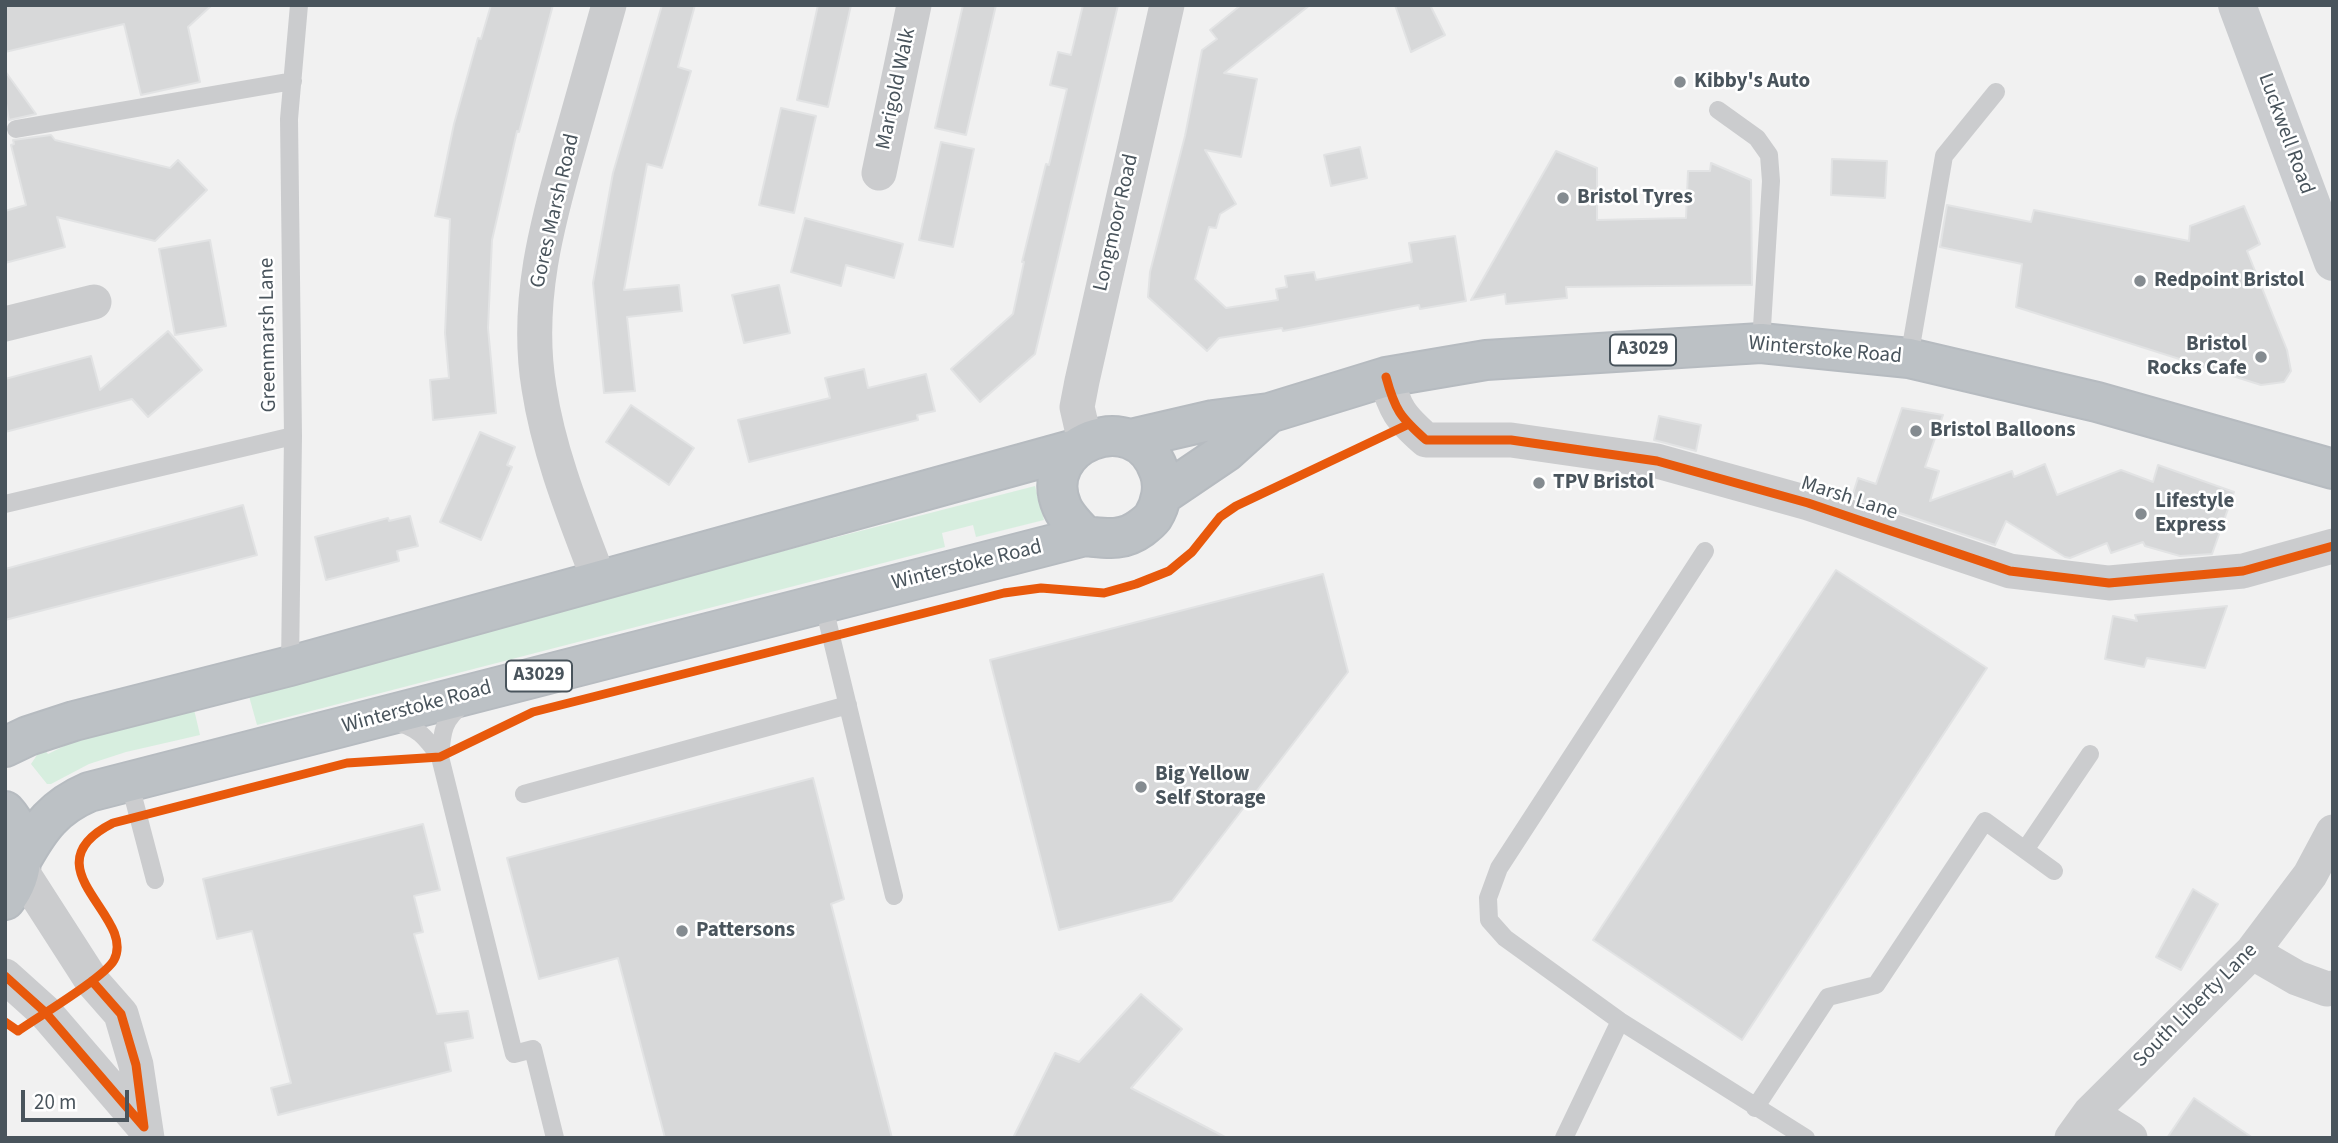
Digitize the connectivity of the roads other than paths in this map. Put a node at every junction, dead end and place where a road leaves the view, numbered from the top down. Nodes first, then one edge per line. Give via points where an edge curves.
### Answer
1 (299, 5) edge
2 (609, 5) edge
3 (914, 5) edge
4 (1167, 5) edge
5 (2237, 5) edge
6 (293, 80) junction
7 (1996, 92) dead end
8 (1718, 110) dead end
9 (16, 129) dead end
10 (879, 173) dead end
11 (2333, 262) edge
12 (94, 302) dead end
13 (5, 324) edge
14 (1761, 343) junction
15 (1909, 358) junction
16 (1386, 377) junction
17 (1269, 413) junction
18 (293, 436) junction
19 (1131, 439) junction
20 (1080, 445) junction
21 (2333, 469) edge
22 (1162, 495) junction
23 (5, 504) edge
24 (1085, 536) junction
25 (2333, 546) edge
26 (1705, 551) dead end
27 (599, 580) junction
28 (823, 603) junction
29 (290, 666) junction
30 (482, 691) junction
31 (848, 705) junction
32 (373, 719) junction
33 (5, 747) edge
34 (2091, 754) dead end
35 (440, 757) junction
36 (130, 780) junction
37 (524, 794) dead end
38 (5, 811) edge
39 (2333, 832) edge
40 (2025, 850) junction
41 (2054, 871) dead end
42 (16, 876) edge
43 (155, 880) dead end
44 (894, 896) dead end
45 (2252, 953) junction
46 (5, 976) edge
47 (2333, 988) edge
48 (1620, 1021) junction
49 (1755, 1108) junction
50 (2081, 1125) edge
51 (146, 1132) edge
52 (555, 1138) edge
53 (1564, 1138) edge
54 (1806, 1138) edge
55 (2130, 1138) edge

1 - 6 lane, Greenmarsh Lane
2 - 27 street, Gores Marsh Road via 555,197 537,275 534,327 547,432
3 - 10 street, Marigold Walk
4 - 20 street, Longmoor Road via 1077,407
5 - 11 street, Luckwell Road
6 - 9 lane
6 - 18 lane, Greenmarsh Lane via 289,119
7 - 15 lane via 1944,156
8 - 14 lane via 1757,138 1769,155
12 - 13 street
14 - 15 highway, Winterstoke Road / A3029
14 - 16 highway, Winterstoke Road / A3029 via 1486,360
15 - 21 highway, Winterstoke Road / A3029 via 2097,402
16 - 17 highway, Winterstoke Road / A3029
16 - 25 street, Marsh Lane via 1394,405 1426,440 1511,440 1657,461 1808,503 2010,571 2109,583 2243,571
17 - 19 highway, Winterstoke Road / A3029
17 - 22 highway, Winterstoke Road / A3029 via 1227,451
18 - 23 lane
18 - 29 lane, Greenmarsh Lane
19 - 20 highway, Winterstoke Road / A3029 via 1102,436
19 - 22 highway via 1156,461
20 - 24 highway via 1064,463 1059,498 1071,522
20 - 27 highway, Winterstoke Road / A3029
22 - 24 highway, Winterstoke Road / A3029 via 1152,519 1131,535 1113,540
24 - 28 highway, Winterstoke Road / A3029
26 - 48 lane via 1499,868 1488,898 1489,920 1505,938
27 - 29 highway, Winterstoke Road / A3029
28 - 30 highway, Winterstoke Road / A3029
28 - 31 lane
29 - 33 highway, Winterstoke Road / A3029 via 74,721
30 - 32 highway, Winterstoke Road / A3029
30 - 35 lane via 452,713 442,731
31 - 37 lane
31 - 44 lane
32 - 35 lane via 407,724 425,736
32 - 36 highway, Winterstoke Road / A3029
34 - 40 lane
35 - 52 lane via 514,1054 533,1049
36 - 42 highway, Winterstoke Road / A3029 via 72,800 53,813
36 - 43 lane
38 - 42 highway via 17,830
39 - 45 street, South Liberty Lane via 2310,875
40 - 41 lane
40 - 49 lane via 1985,821 1876,985 1828,997
42 - 51 street via 121,1014 136,1065
45 - 47 street via 2297,978
45 - 50 street, South Liberty Lane
46 - 51 street via 45,1012
48 - 49 lane
48 - 53 lane
49 - 54 lane
50 - 55 street

